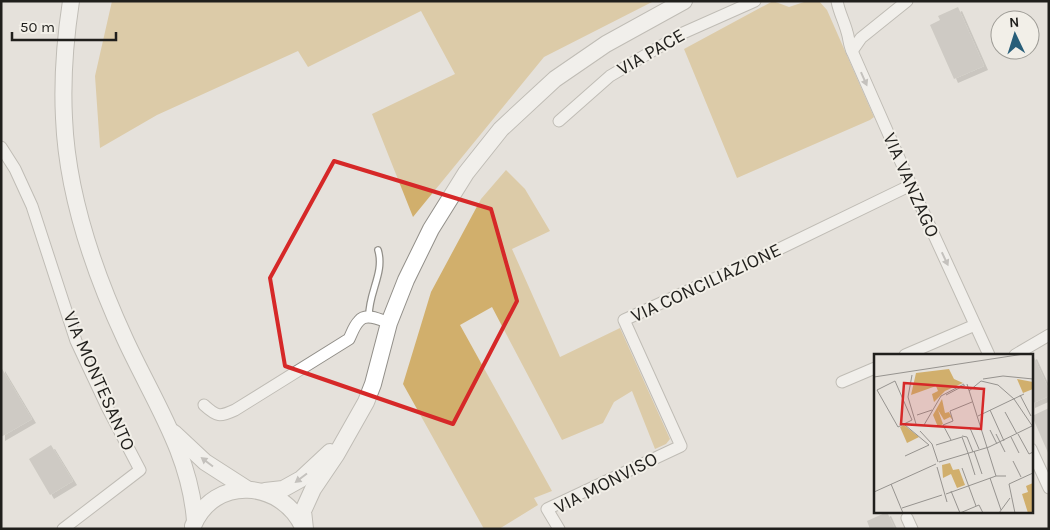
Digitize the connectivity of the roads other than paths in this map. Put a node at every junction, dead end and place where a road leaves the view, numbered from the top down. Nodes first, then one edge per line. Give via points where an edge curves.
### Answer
1 (71, 1) edge
2 (684, 1) edge
3 (755, 1) edge
4 (831, 1) edge
5 (837, 1) edge
6 (907, 1) edge
7 (840, 14) junction
8 (848, 33) junction
9 (861, 38) junction
10 (852, 51) junction
11 (559, 121) dead end
12 (1, 147) edge
13 (911, 185) junction
14 (378, 250) dead end
15 (369, 317) junction
16 (390, 323) junction
17 (975, 325) junction
18 (1049, 335) edge
19 (907, 354) edge
20 (989, 354) edge
21 (1017, 354) edge
22 (874, 368) edge
23 (842, 382) dead end
24 (204, 406) dead end
25 (171, 430) junction
26 (349, 433) junction
27 (681, 446) joint
28 (1032, 451) edge
29 (1049, 488) edge
30 (247, 489) junction
31 (265, 492) junction
32 (906, 518) dead end
33 (194, 525) edge
34 (63, 529) edge
35 (304, 529) edge
36 (559, 529) edge
37 (912, 529) edge

1 - 25 street via 64,67 64,119 70,172 100,279 125,339
2 - 16 street via 578,61 501,129 466,173 431,229 406,280
3 - 11 street, VIA PACE via 684,33 610,76
4 - 7 street, VIA VANZAGO
5 - 7 street, VIA VANZAGO
6 - 9 street
7 - 8 street, VIA VANZAGO
8 - 9 street
8 - 10 street, VIA VANZAGO
9 - 10 street
10 -> 13 street, VIA VANZAGO
12 - 34 street, VIA MONTESANTO via 32,206 76,341 140,470
13 -> 17 street, VIA VANZAGO
13 - 27 street, VIA CONCILIAZIONE via 624,320
14 - 15 lane via 381,260 369,304
15 - 16 street
15 - 24 street via 358,321 348,339 235,410 223,416
16 - 26 street via 373,384
17 - 19 street
17 - 20 street, VIA VANZAGO
18 - 21 street
22 - 23 street
30 -> 25 street via 206,462
25 - 33 street via 193,498
26 -> 31 street via 301,479 283,489
26 - 35 street via 313,489 303,511
27 - 36 street, VIA MONVISO via 547,509
28 - 29 street
30 - 31 street
30 - 33 street via 217,498 204,508
31 - 35 street via 290,506
32 - 37 street

